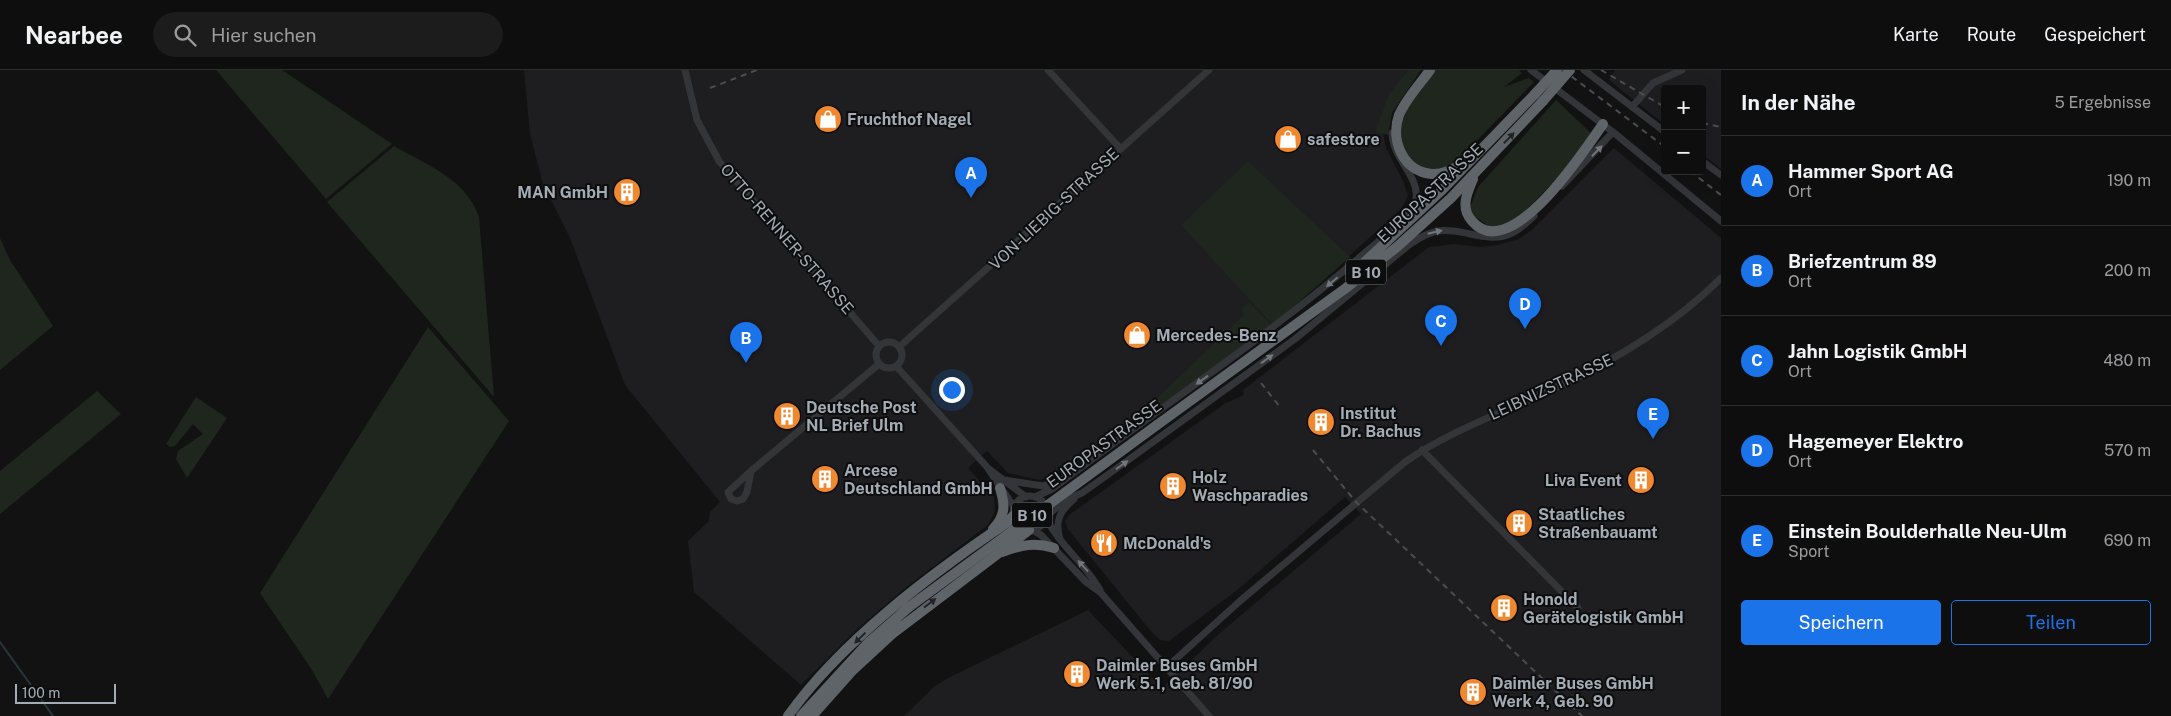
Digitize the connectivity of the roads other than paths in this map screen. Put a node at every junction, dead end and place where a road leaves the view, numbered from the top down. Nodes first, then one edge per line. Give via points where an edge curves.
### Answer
1 (686, 70) edge
2 (1048, 70) edge
3 (1209, 70) edge
4 (1425, 70) edge
5 (1430, 70) edge
6 (1531, 70) edge
7 (1557, 70) edge
8 (1570, 70) edge
9 (1584, 70) edge
10 (1682, 70) edge
11 (1539, 98) junction
12 (1632, 107) junction
13 (1603, 124) junction
14 (1662, 130) edge
15 (1613, 132) junction
16 (1120, 148) junction
17 (1474, 158) junction
18 (1706, 164) edge
19 (1475, 173) junction
20 (1721, 175) edge
21 (1430, 201) junction
22 (1431, 218) junction
23 (1721, 221) edge
24 (1381, 240) junction
25 (1393, 257) junction
26 (1721, 278) edge
27 (1297, 322) junction
28 (879, 346) junction
29 (899, 347) junction
30 (879, 364) junction
31 (896, 366) junction
32 (1422, 450) junction
33 (751, 471) dead end
34 (1069, 476) junction
35 (1002, 484) junction
36 (1082, 493) junction
37 (1026, 497) junction
38 (1036, 497) junction
39 (1014, 511) junction
40 (1046, 517) junction
41 (1030, 530) junction
42 (979, 541) junction
43 (1057, 545) junction
44 (994, 555) junction
45 (1578, 608) dead end
46 (1167, 667) junction
47 (788, 716) edge
48 (801, 716) edge
49 (812, 716) edge
50 (1209, 716) edge

1 - 28 street, OTTO-RENNER-STRASSE via 697,120 719,161
2 - 16 street
3 - 16 street, VON-LIEBIG-STRASSE
4 - 24 street, EUROPASTRASSE via 1402,101 1392,126 1393,146 1414,182 1416,198 1409,212
5 - 17 highway via 1399,115 1396,136 1401,153 1413,168 1432,174 1451,170
6 - 13 street
7 - 11 highway, EUROPASTRASSE / B 10, bridge
8 - 11 highway, EUROPASTRASSE / B 10, bridge
9 - 12 street
10 - 12 street via 1653,83
11 - 17 highway, EUROPASTRASSE / B 10
19 -> 11 highway, EUROPASTRASSE / B 10
12 - 14 street
13 - 15 street
13 - 19 highway via 1574,167 1510,229 1482,230 1470,219 1465,204
15 - 23 street
25 -> 15 street, EUROPASTRASSE via 1428,233 1440,230 1493,238 1512,233 1537,213
16 - 29 street, VON-LIEBIG-STRASSE
17 - 21 highway, EUROPASTRASSE / B 10
18 - 20 street
19 - 22 highway, EUROPASTRASSE / B 10
21 - 24 highway
21 - 27 highway, EUROPASTRASSE / B 10
22 - 25 highway, B 10
22 - 27 highway, EUROPASTRASSE / B 10 via 1346,288
24 -> 34 street, EUROPASTRASSE via 1305,305
36 -> 25 street, EUROPASTRASSE / B 10 via 1295,339
26 - 32 street, LEIBNIZSTRASSE via 1677,316 1611,360
27 - 48 highway, EUROPASTRASSE / B 10, bridge via 909,607 869,642
28 - 29 street via 891,342
28 - 30 street via 876,355
29 - 31 street via 901,358
30 - 31 street via 887,368
30 - 33 street
31 - 35 street
32 - 45 street
32 - 46 street, LEIBNIZSTRASSE via 1372,488
34 - 35 street via 1043,486
34 - 38 street, EUROPASTRASSE
35 - 37 street
35 - 39 street
35 - 42 highway, B 10 via 1005,503 1002,517
36 - 40 street, EUROPASTRASSE / B 10 via 1064,500
36 - 43 street via 1060,512
37 - 38 street
37 - 39 street via 1018,502
38 - 40 street via 1044,505
39 - 41 street via 1018,525
39 - 42 highway, B 10 via 1008,522
40 - 41 street via 1040,527
40 - 43 street
41 - 43 street
41 - 44 highway
42 -> 47 highway, B 10 via 879,620 828,668
43 - 44 highway via 1024,545
43 - 46 street via 1086,582 1101,593
49 -> 44 highway via 853,670 892,634
46 - 50 street

